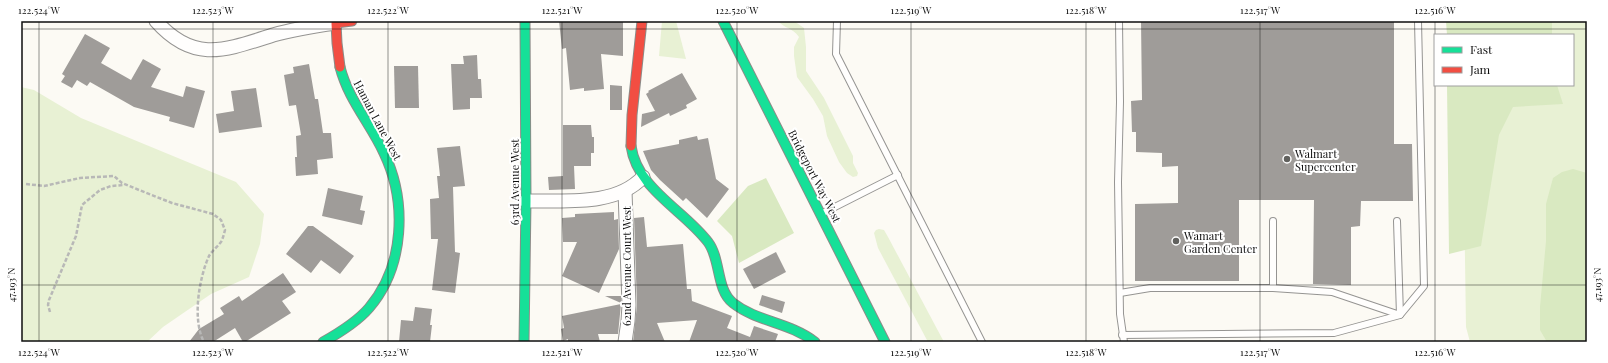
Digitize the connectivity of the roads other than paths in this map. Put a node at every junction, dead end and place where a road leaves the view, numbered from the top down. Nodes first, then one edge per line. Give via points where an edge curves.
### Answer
1 (156, 21) edge
2 (352, 21) edge
3 (525, 21) edge
4 (642, 21) edge
5 (724, 21) edge
6 (837, 21) edge
7 (1119, 21) edge
8 (1418, 21) edge
9 (336, 22) edge
10 (898, 175) junction
11 (643, 177) junction
12 (625, 191) junction
13 (526, 201) junction
14 (820, 214) junction
15 (1273, 221) dead end
16 (1396, 221) dead end
17 (1273, 288) junction
18 (1120, 293) junction
19 (1400, 315) junction
20 (1122, 335) junction
21 (323, 342) edge
22 (524, 342) edge
23 (625, 342) edge
24 (815, 342) edge
25 (885, 342) edge
26 (982, 342) edge
27 (1124, 342) edge

1 - 9 street via 172,36 189,45 207,50 240,46 290,31
2 - 9 street
3 - 13 street, 63rd Avenue West
4 - 11 street via 631,136 634,157
5 - 14 street, Bridgeport Way West
6 - 10 lane via 836,54
7 - 18 lane
8 - 19 lane via 1424,286
9 - 21 street, Haman Lane West via 341,74 352,100 386,158 396,185 400,212 395,254 379,295 362,314
10 - 14 lane
10 - 26 lane
11 - 12 street
11 - 24 street via 709,242 717,256 723,291 730,302 748,312 800,330
12 - 13 street via 593,199
12 - 23 street, 62nd Avenue Court West via 629,305
13 - 22 street, 63rd Avenue West
14 - 25 street, Bridgeport Way West
15 - 17 lane
16 - 19 lane
17 - 18 lane via 1150,288
17 - 19 lane via 1332,292
18 - 20 lane
19 - 20 lane via 1334,333
20 - 27 lane

